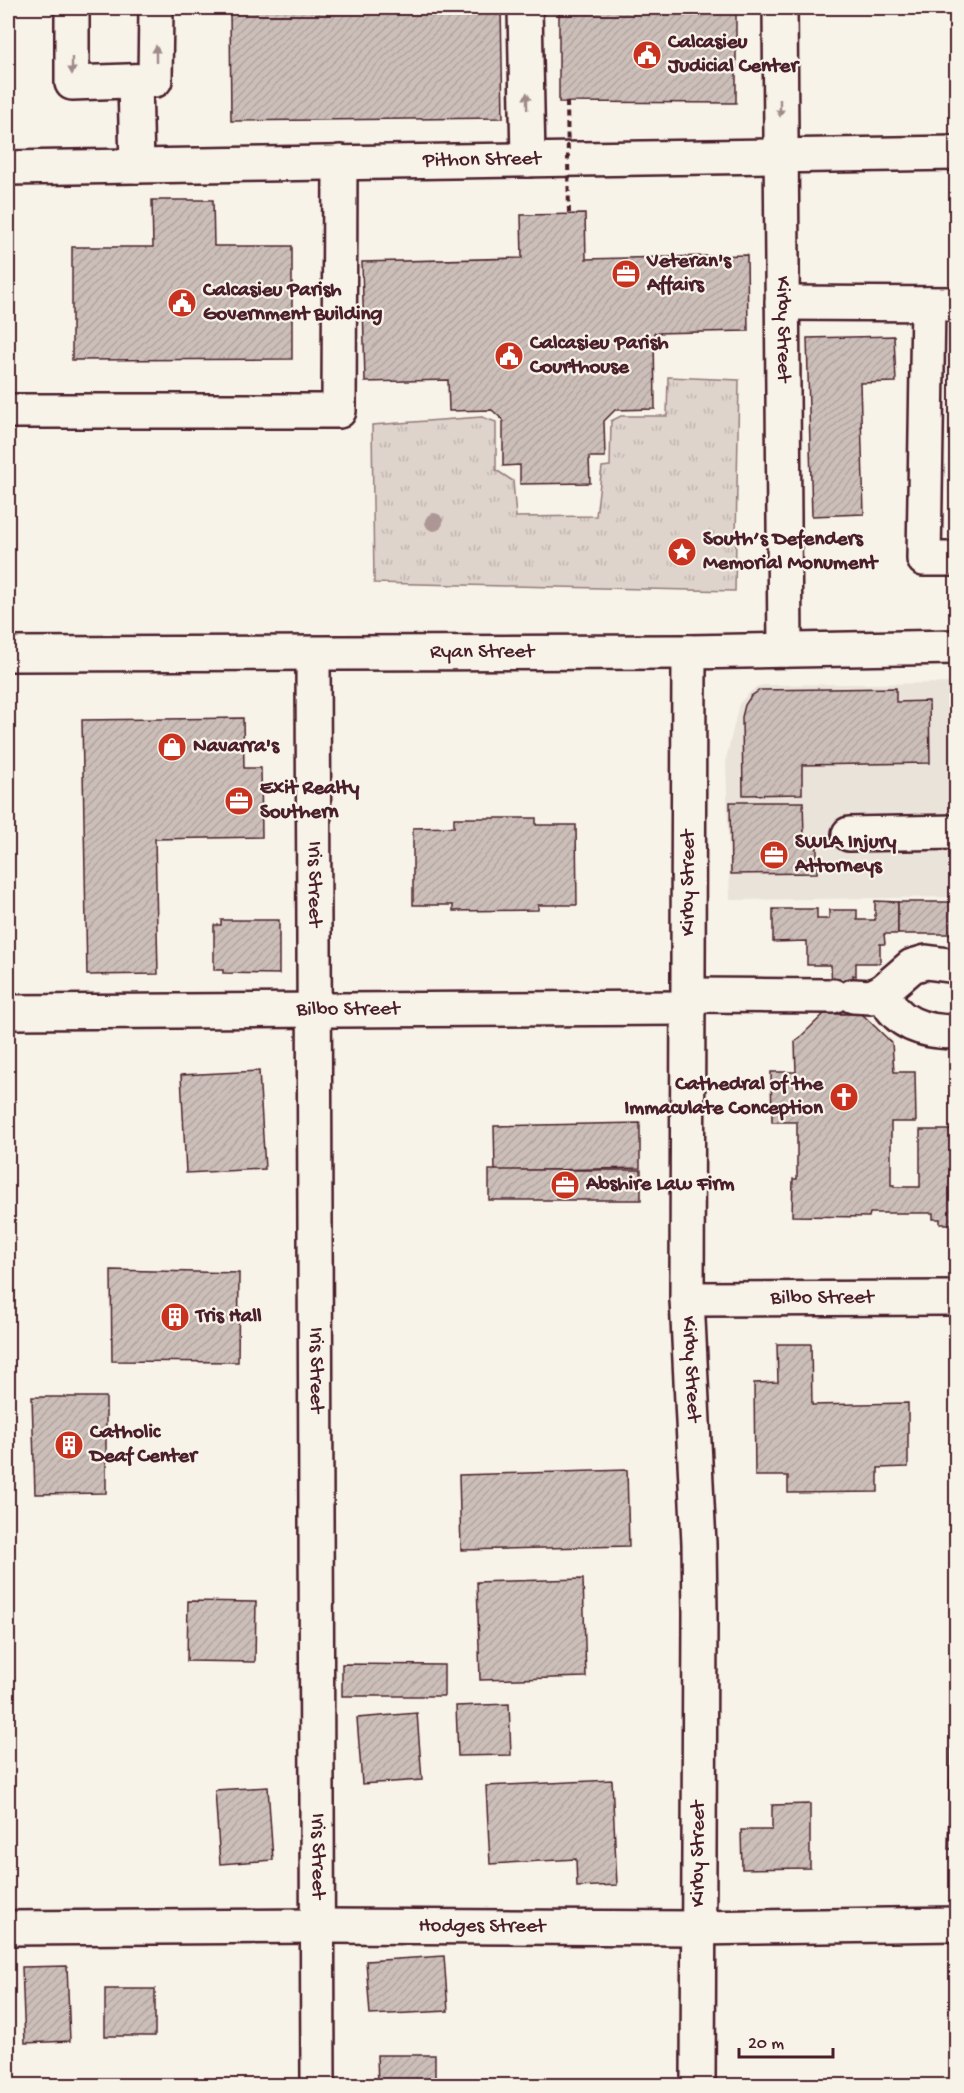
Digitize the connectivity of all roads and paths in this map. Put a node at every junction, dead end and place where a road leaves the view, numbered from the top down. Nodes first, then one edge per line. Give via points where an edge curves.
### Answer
1 (72, 8) edge
2 (156, 8) edge
3 (525, 8) edge
4 (780, 8) edge
5 (135, 81) junction
6 (567, 102) dead end
7 (957, 153) edge
8 (781, 155) junction
9 (528, 159) junction
10 (340, 162) junction
11 (137, 166) junction
12 (8, 168) edge
13 (569, 214) dead end
14 (782, 303) junction
15 (942, 304) edge
16 (8, 411) edge
17 (957, 559) edge
18 (957, 647) edge
19 (785, 650) junction
20 (689, 652) junction
21 (8, 654) edge
22 (313, 654) junction
23 (957, 832) edge
24 (849, 834) dead end
25 (957, 966) edge
26 (856, 994) junction
27 (689, 1001) junction
28 (314, 1010) junction
29 (8, 1012) edge
30 (957, 1032) edge
31 (957, 1298) edge
32 (687, 1299) junction
33 (957, 1924) edge
34 (319, 1926) junction
35 (8, 1928) edge
36 (698, 1928) junction
37 (318, 2085) edge
38 (698, 2085) edge

1 -> 5 street via 72,83
5 -> 2 street via 155,80
9 -> 3 street
4 -> 8 street, Kirby Street
5 - 11 street
6 - 13 path, bridge
7 - 8 street, Pithon Street
8 - 9 street, Pithon Street
8 - 14 street, Kirby Street
9 - 10 street, Pithon Street
10 - 11 street, Pithon Street
10 - 16 street via 339,411
11 - 12 street, Pithon Street
14 - 15 street
14 - 19 street, Kirby Street
15 - 17 street via 924,559
18 - 19 street, Ryan Street
19 - 20 street, Ryan Street
20 - 22 street, Ryan Street
20 - 27 street, Kirby Street
21 - 22 street, Ryan Street
22 - 28 street, Iris Street
23 - 24 street
25 - 26 street via 926,962
26 - 27 street, Bilbo Street
26 - 30 street via 886,1003 915,1027
27 - 28 street, Bilbo Street
27 - 32 street, Kirby Street
28 - 29 street, Bilbo Street
28 - 34 street, Iris Street
31 - 32 street, Bilbo Street
32 - 36 street, Kirby Street via 699,1567
33 - 36 street, Hodges Street
34 - 35 street, Hodges Street
34 - 36 street, Hodges Street
34 - 37 street, Iris Street
36 - 38 street, Kirby Street

